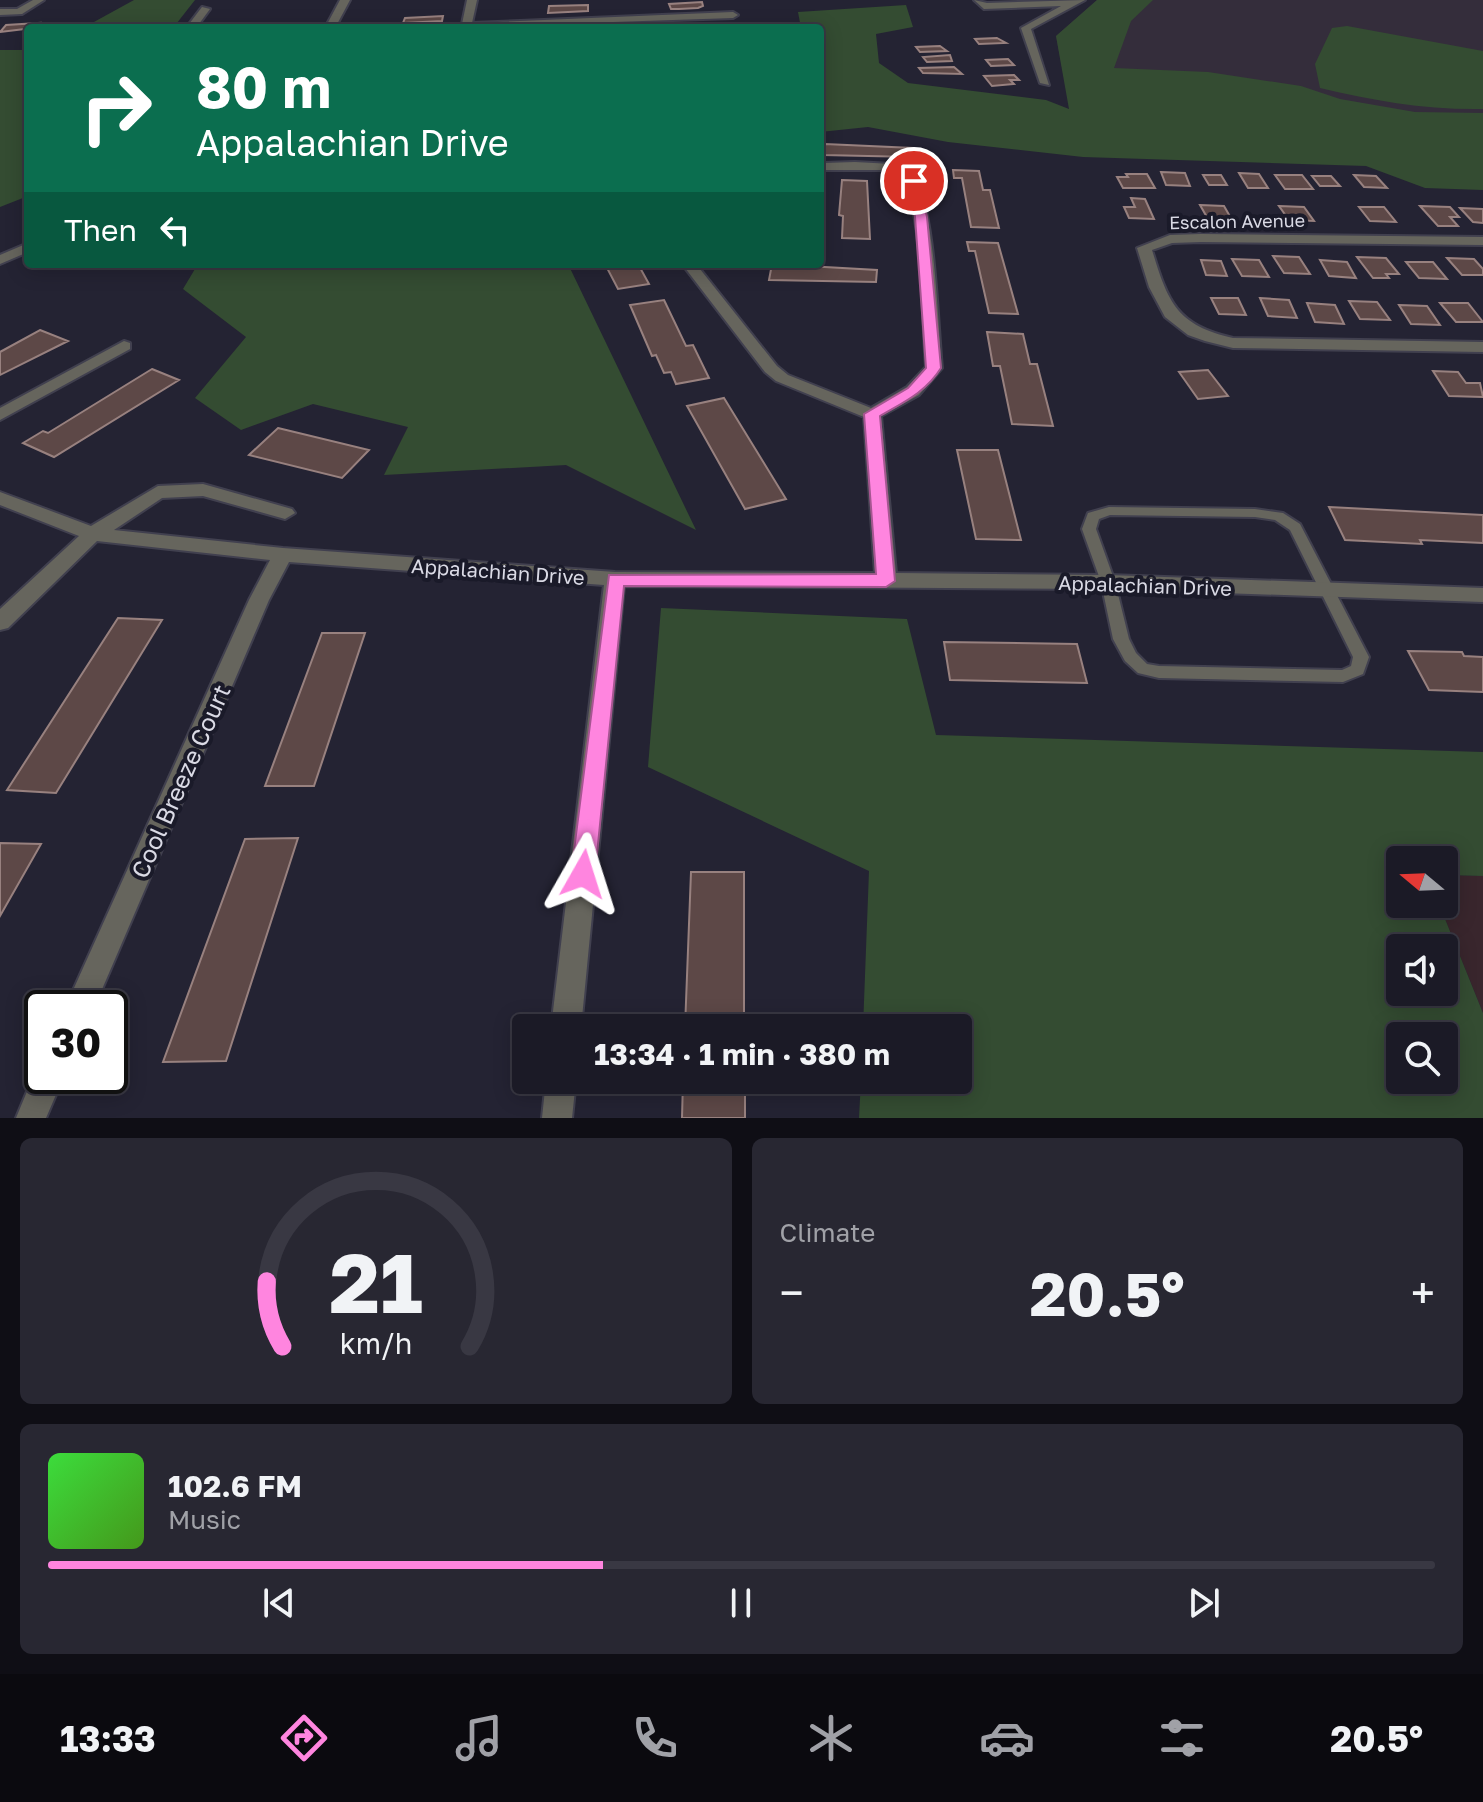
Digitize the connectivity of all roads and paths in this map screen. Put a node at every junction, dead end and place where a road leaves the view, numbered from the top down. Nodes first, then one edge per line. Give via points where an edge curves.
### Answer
1 (39, 0) edge
2 (345, 0) edge
3 (472, 0) edge
4 (726, 0) edge
5 (1078, 2) edge
6 (981, 3) edge
7 (205, 9) dead end
8 (0, 12) edge
9 (733, 15) junction
10 (602, 19) edge
11 (194, 24) edge
12 (332, 24) edge
13 (467, 24) edge
14 (517, 24) edge
15 (736, 24) edge
16 (1045, 83) dead end
17 (824, 167) dead end
18 (1483, 241) edge
19 (24, 249) edge
20 (0, 260) edge
21 (692, 268) edge
22 (124, 346) dead end
23 (1483, 347) edge
24 (872, 414) junction
25 (0, 415) edge
26 (0, 498) edge
27 (285, 513) dead end
28 (93, 534) junction
29 (283, 555) junction
30 (615, 579) junction
31 (886, 581) junction
32 (1108, 582) junction
33 (1326, 591) junction
34 (1483, 595) edge
35 (0, 622) edge
36 (87, 990) edge
37 (568, 1014) edge
38 (41, 1094) edge
39 (560, 1094) edge
40 (31, 1118) edge
41 (557, 1118) edge

1 - 8 street via 19,12
2 - 12 street
3 - 13 street
4 - 9 street
5 - 6 street
5 - 16 street via 1026,28
7 - 11 street
9 - 10 street
9 - 15 street
10 - 14 street
17 - 24 street via 908,173 921,217 934,368 913,391
18 - 23 street, Escalon Avenue via 1201,238 1170,239 1144,248 1173,320 1206,337 1233,343
19 - 20 street
21 - 24 street via 782,378
22 - 25 street
24 - 31 street
26 - 28 street, Appalachian Drive
27 - 28 street via 203,490 158,492
28 - 29 street, Appalachian Drive
28 - 35 street
29 - 30 street, Appalachian Drive
29 - 36 street, Cool Breeze Court
30 - 31 street, Appalachian Drive
30 - 37 street
31 - 32 street, Appalachian Drive
32 - 33 street, Appalachian Drive
32 - 33 lane via 1089,529 1093,516 1109,511 1255,513 1278,516 1295,527
32 - 33 lane via 1130,657 1143,669 1159,672 1343,676 1358,670 1361,657
33 - 34 street, Appalachian Drive
38 - 40 street
39 - 41 street

